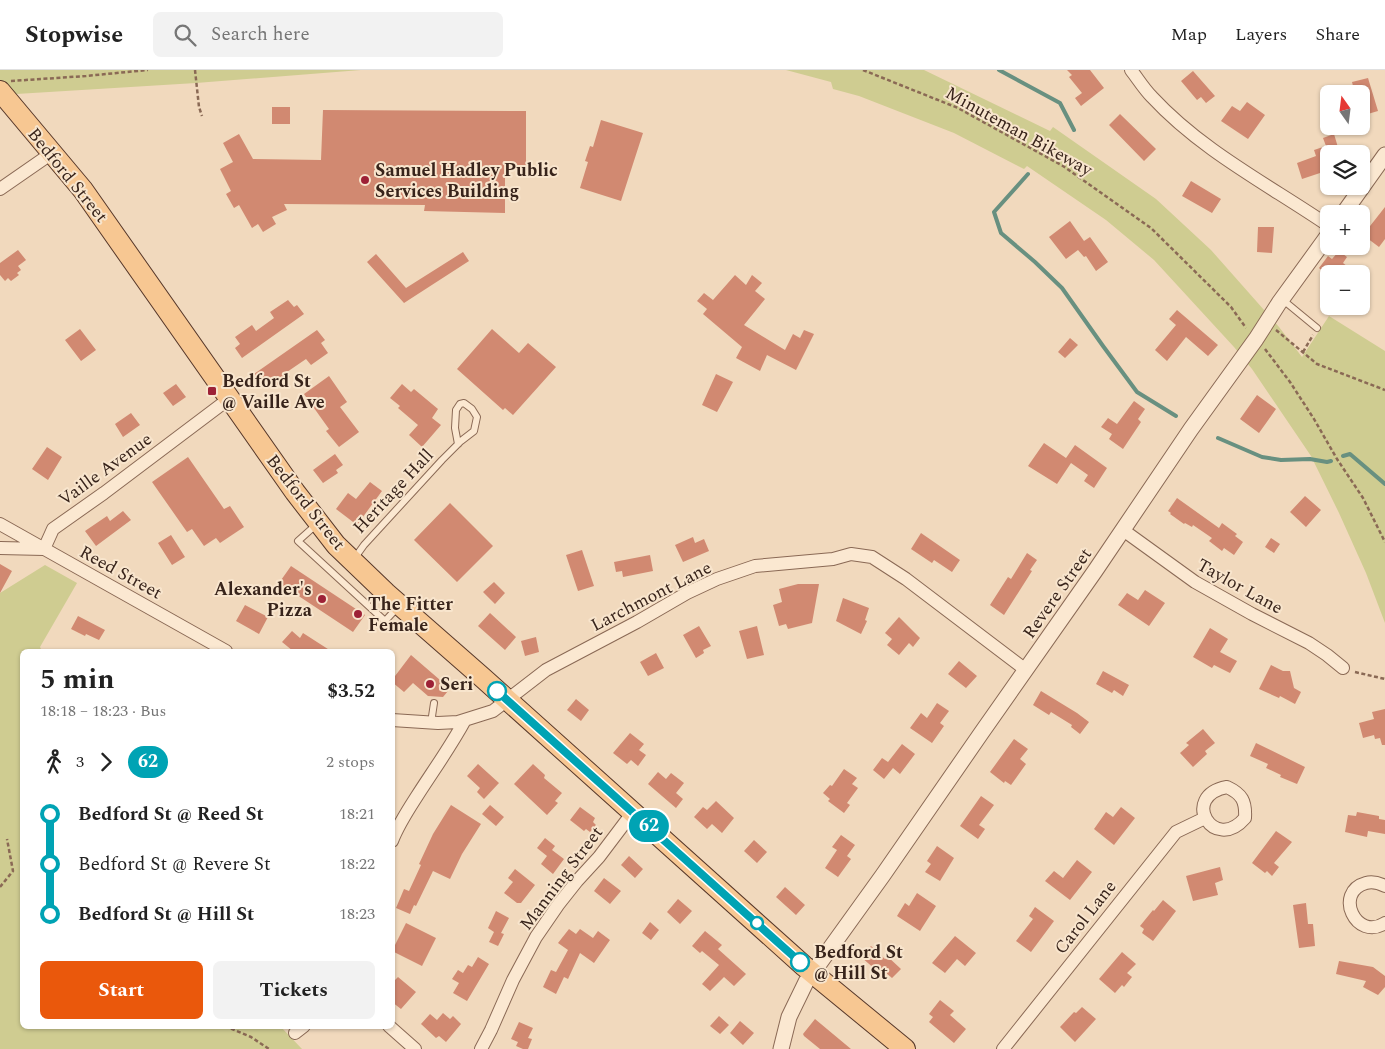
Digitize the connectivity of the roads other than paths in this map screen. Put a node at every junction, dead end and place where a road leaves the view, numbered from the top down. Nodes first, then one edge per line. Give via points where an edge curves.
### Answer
1 (1131, 70) edge
2 (3, 86) edge
3 (52, 153) junction
4 (1385, 155) edge
5 (0, 189) edge
6 (1349, 205) edge
7 (1320, 220) edge
8 (1320, 246) edge
9 (1282, 299) junction
10 (1317, 328) road end
11 (230, 398) junction
12 (458, 444) junction
13 (319, 522) junction
14 (0, 524) edge
15 (1123, 530) junction
16 (0, 548) edge
17 (44, 549) junction
18 (353, 560) junction
19 (400, 605) junction
20 (219, 649) edge
21 (1343, 668) road end
22 (1026, 670) junction
23 (508, 700) junction
24 (434, 703) dead end
25 (395, 720) edge
26 (465, 720) junction
27 (431, 723) junction
28 (632, 812) junction
29 (1205, 818) dead end
30 (395, 833) edge
31 (1385, 886) edge
32 (1385, 923) edge
33 (813, 973) junction
34 (393, 1029) edge
35 (415, 1049) edge
36 (481, 1049) edge
37 (781, 1049) edge
38 (905, 1049) edge
39 (1003, 1049) edge

1 - 7 street via 1152,97 1206,146
2 - 3 main road, Bedford Street
3 - 5 street
3 - 11 main road, Bedford Street via 83,190
4 - 6 street
8 - 9 street, Revere Street
9 - 10 lane
9 - 15 street, Revere Street
11 - 13 main road, Bedford Street
11 - 17 street, Vaille Avenue via 53,529
12 - 12 lane, Heritage Hall via 474,431 478,417 464,403 456,410
12 - 18 lane, Heritage Hall
13 - 18 main road, Bedford Street via 336,545
13 - 19 lane via 298,542 385,621
14 - 17 street, Reed Street
15 - 21 street, Taylor Lane via 1195,582 1309,642
15 - 22 street, Revere Street
16 - 17 street
17 - 20 street, Reed Street
18 - 19 main road, Bedford Street
19 - 23 main road, Bedford Street
22 - 23 street, Larchmont Lane via 906,579 872,557 851,554 833,559 755,566 717,580 546,670
22 - 33 street, Revere Street
23 - 26 street via 493,711
23 - 28 main road, Bedford Street
24 - 27 lane
25 - 27 street
26 - 27 street
26 - 30 street
28 - 33 main road, Bedford Street
28 - 36 street, Manning Street via 536,937
29 - 39 street, Carol Lane via 1176,832
31 - 32 street via 1376,882 1365,883 1355,890 1350,902 1352,915 1362,925 1375,927
33 - 37 street, Revere Street via 789,1017
33 - 38 main road, Bedford Street
34 - 35 street

